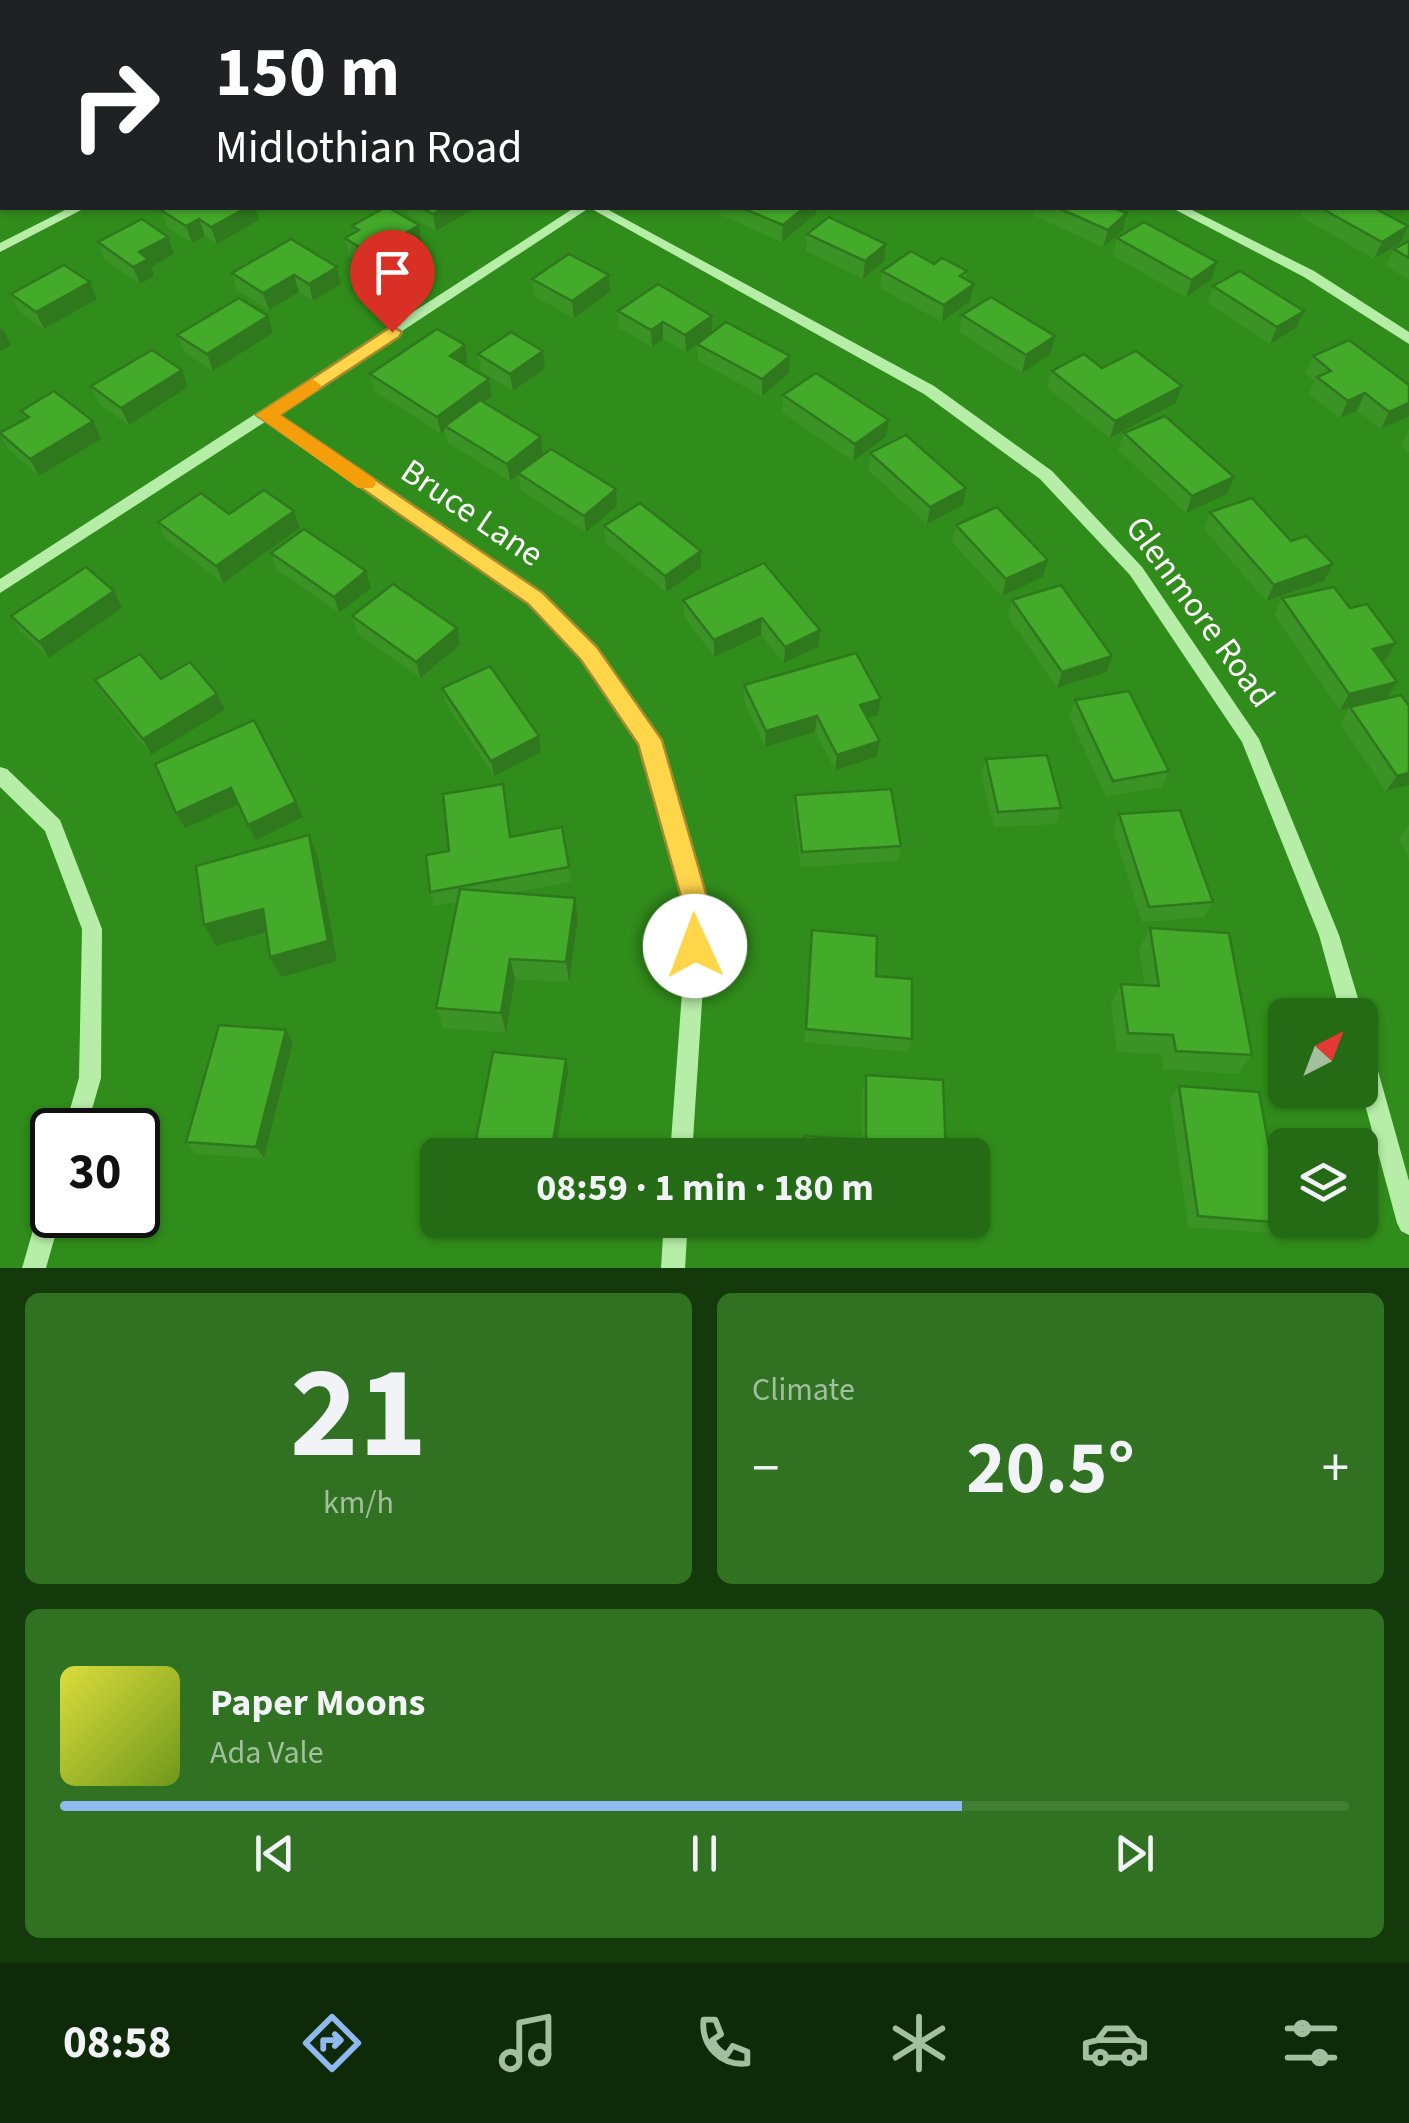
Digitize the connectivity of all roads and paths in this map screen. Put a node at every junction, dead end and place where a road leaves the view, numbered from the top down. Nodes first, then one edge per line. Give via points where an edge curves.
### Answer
1 (74, 210) edge
2 (579, 210) edge
3 (600, 210) edge
4 (1182, 210) edge
5 (0, 248) edge
6 (1409, 339) edge
7 (266, 415) junction
8 (0, 588) edge
9 (0, 775) edge
10 (1347, 998) edge
11 (81, 1108) edge
12 (1377, 1108) edge
13 (682, 1138) edge
14 (1409, 1223) edge
15 (43, 1238) edge
16 (675, 1238) edge
17 (34, 1268) edge
18 (673, 1268) edge

1 - 5 street
2 - 7 street
3 - 10 street, Glenmore Road via 930,390 1059,489 1136,571 1250,739 1330,935
4 - 6 street via 1308,274
7 - 8 street
7 - 13 street, Bruce Lane via 536,598 589,653 650,740 698,911
9 - 11 street via 52,826 92,930 90,1078
12 - 14 street
15 - 17 street
16 - 18 street

